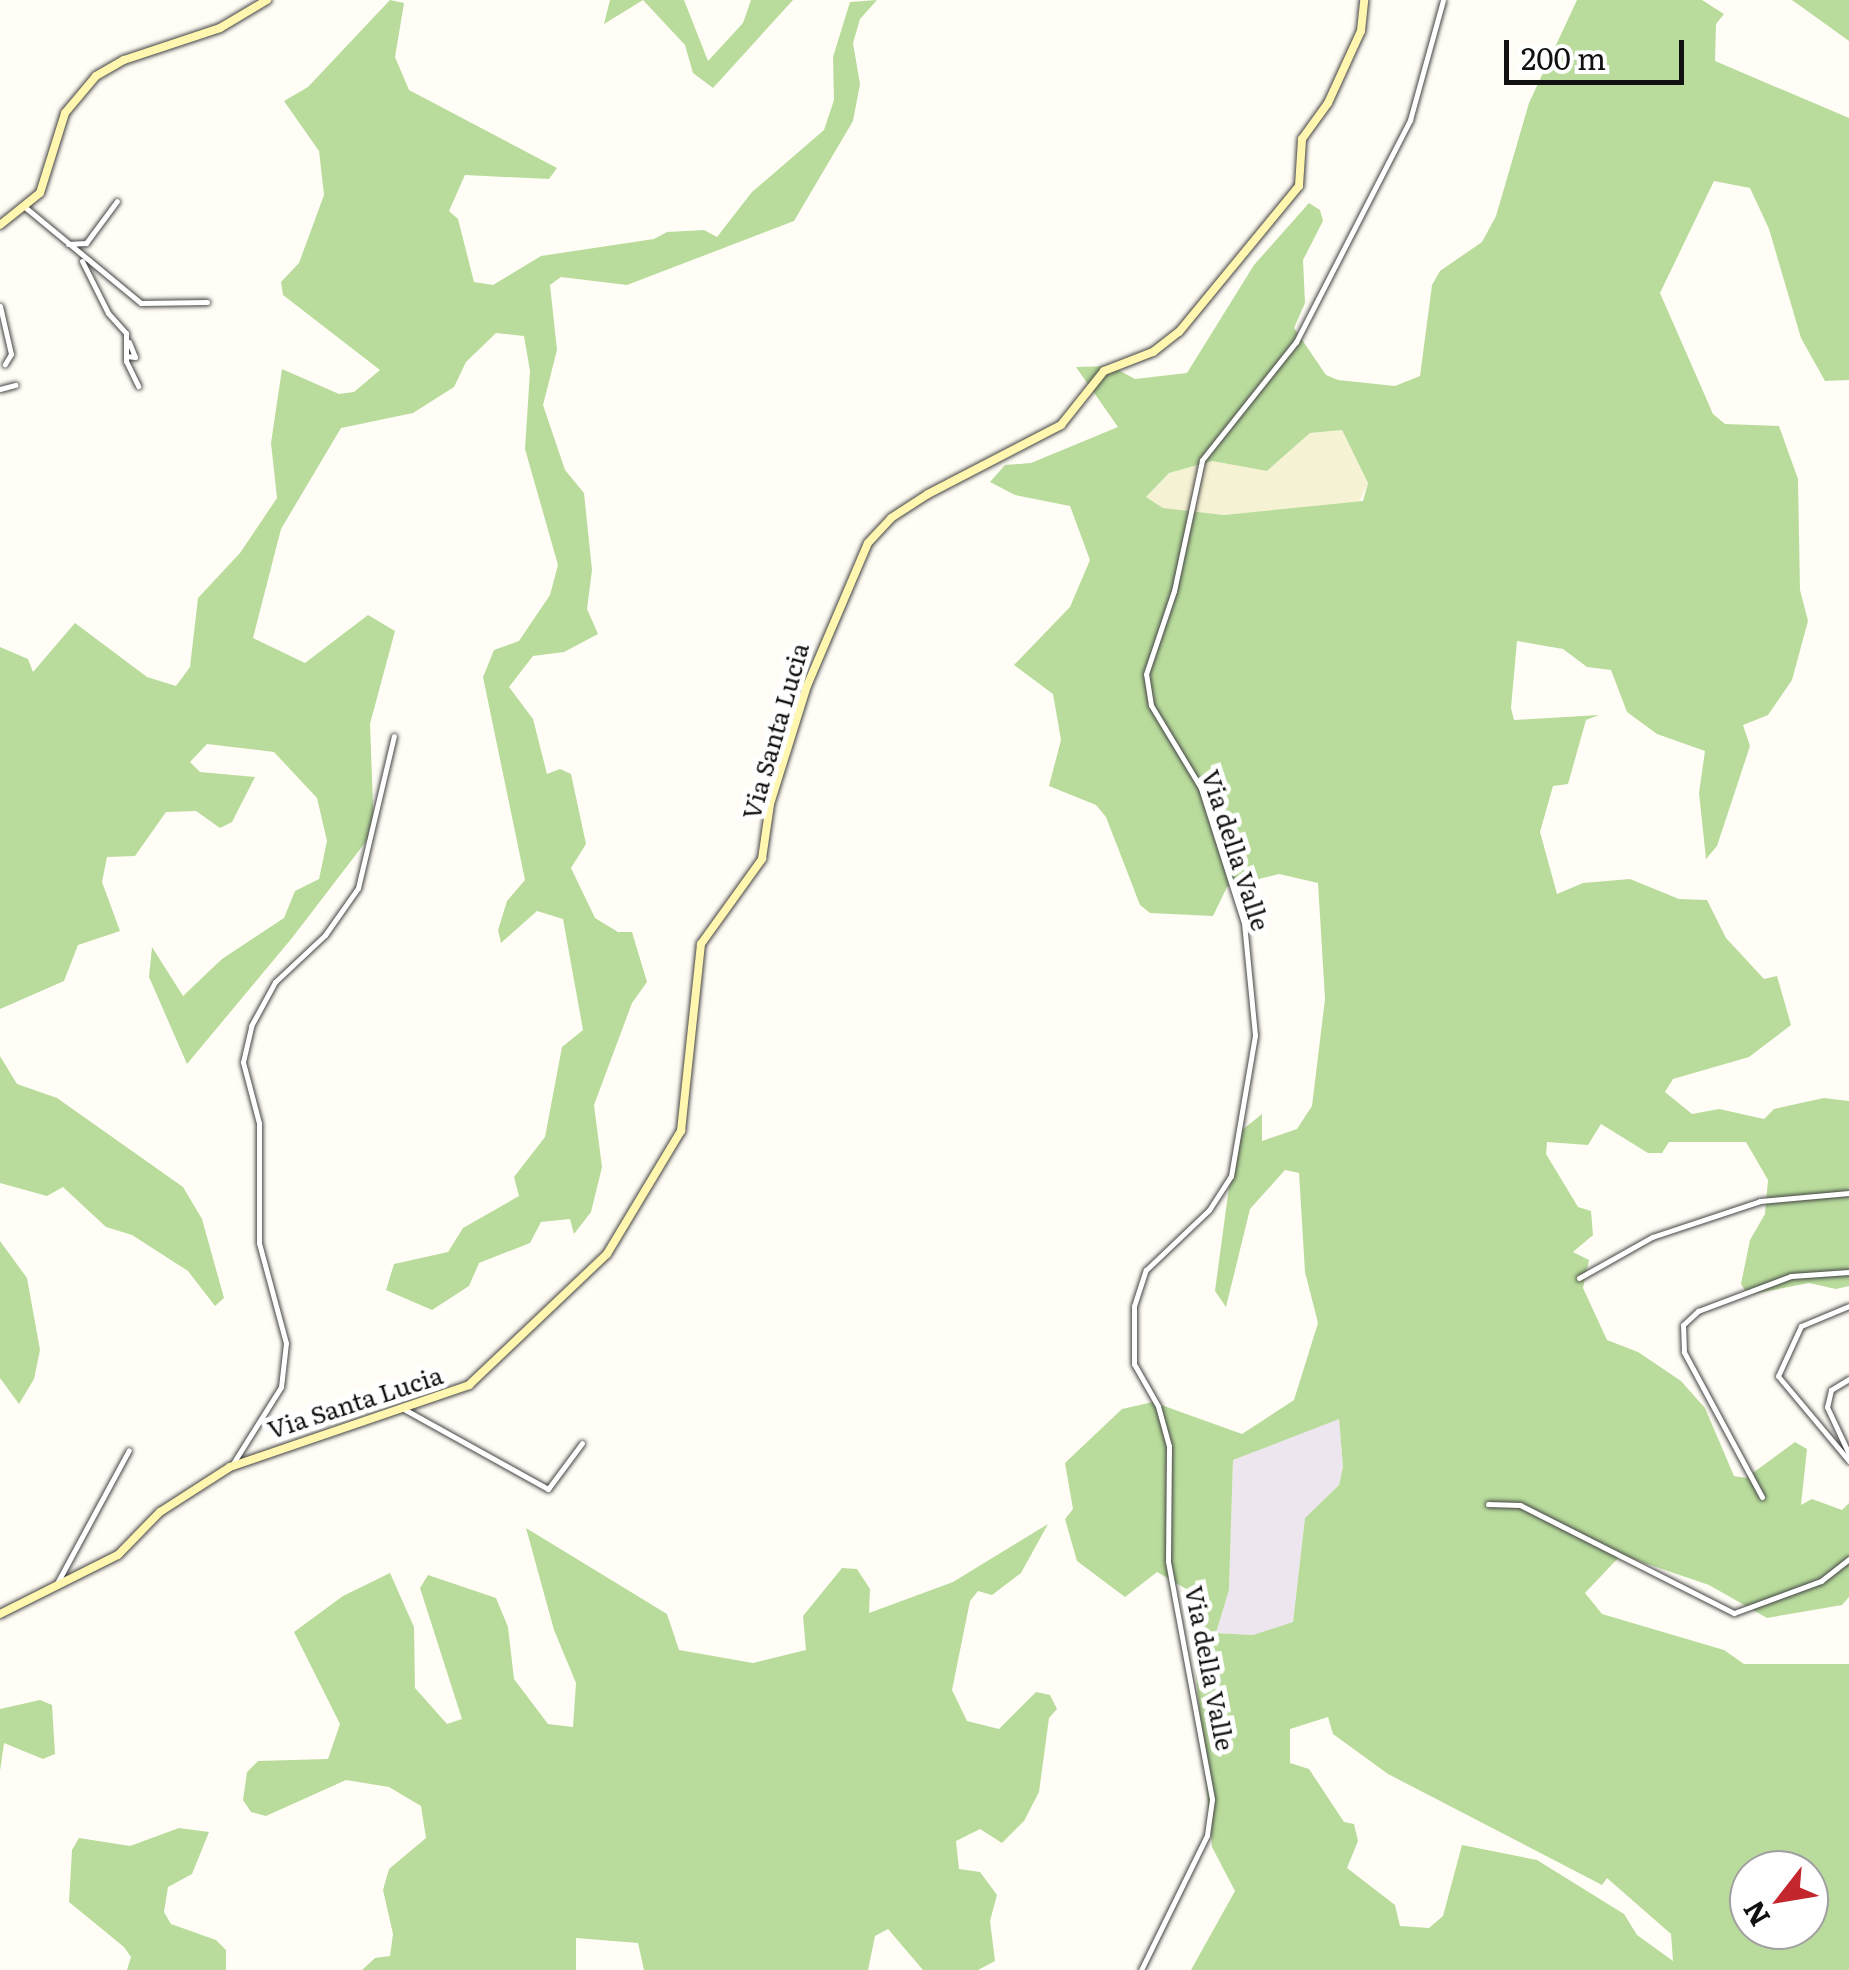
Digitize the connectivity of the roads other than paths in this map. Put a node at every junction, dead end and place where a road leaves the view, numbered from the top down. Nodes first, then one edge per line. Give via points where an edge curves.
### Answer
1 (267, 0) edge
2 (1364, 0) edge
3 (1443, 0) edge
4 (117, 201) dead end
5 (26, 208) junction
6 (0, 226) edge
7 (62, 242) junction
8 (78, 257) junction
9 (207, 302) dead end
10 (0, 306) edge
11 (5, 364) dead end
12 (16, 385) dead end
13 (138, 386) dead end
14 (0, 389) edge
15 (394, 736) dead end
16 (1849, 1193) edge
17 (1849, 1272) edge
18 (1579, 1278) dead end
19 (1849, 1306) edge
20 (1849, 1378) edge
21 (400, 1406) junction
22 (582, 1444) dead end
23 (129, 1450) dead end
24 (1849, 1457) edge
25 (230, 1467) junction
26 (1762, 1497) dead end
27 (1488, 1504) dead end
28 (1849, 1560) edge
29 (56, 1585) junction
30 (0, 1614) edge
31 (1141, 1970) edge

1 - 5 street via 228,25 124,60 92,80 65,113 46,181
2 - 21 street, Via Santa Lucia via 1361,31 1328,103 1302,139 1296,190 1179,332 1154,352 1104,371 1062,425 928,494 871,538 839,598 807,686 772,796 762,858 701,944 686,1110 676,1142 607,1254 544,1307 490,1369 456,1391
3 - 31 street, Via della Valle via 1413,112 1291,350 1202,460 1174,591 1146,674 1151,705 1204,795 1244,923 1255,1035 1230,1176 1201,1218 1146,1270 1134,1306 1134,1364 1158,1406 1170,1452 1168,1556 1212,1800 1207,1835
4 - 7 street via 84,245
5 - 6 street
5 - 7 street
7 - 8 street
8 - 9 street via 146,306
8 - 13 street via 128,338 126,356
10 - 11 street via 11,353
12 - 14 street
15 - 25 street via 376,828 352,900 276,982 251,1026 243,1062 259,1123 259,1243 286,1343 281,1387
16 - 18 street via 1760,1201 1652,1237
17 - 26 street via 1791,1276 1698,1311 1683,1324 1684,1352
19 - 24 street via 1801,1326 1778,1378
20 - 24 street via 1831,1390 1827,1407
21 - 22 street via 548,1490
21 - 25 street, Via Santa Lucia
23 - 29 street
25 - 29 street, Via Santa Lucia via 160,1512 115,1557
27 - 28 street via 1520,1505 1734,1613 1828,1578
29 - 30 street, Via Santa Lucia

